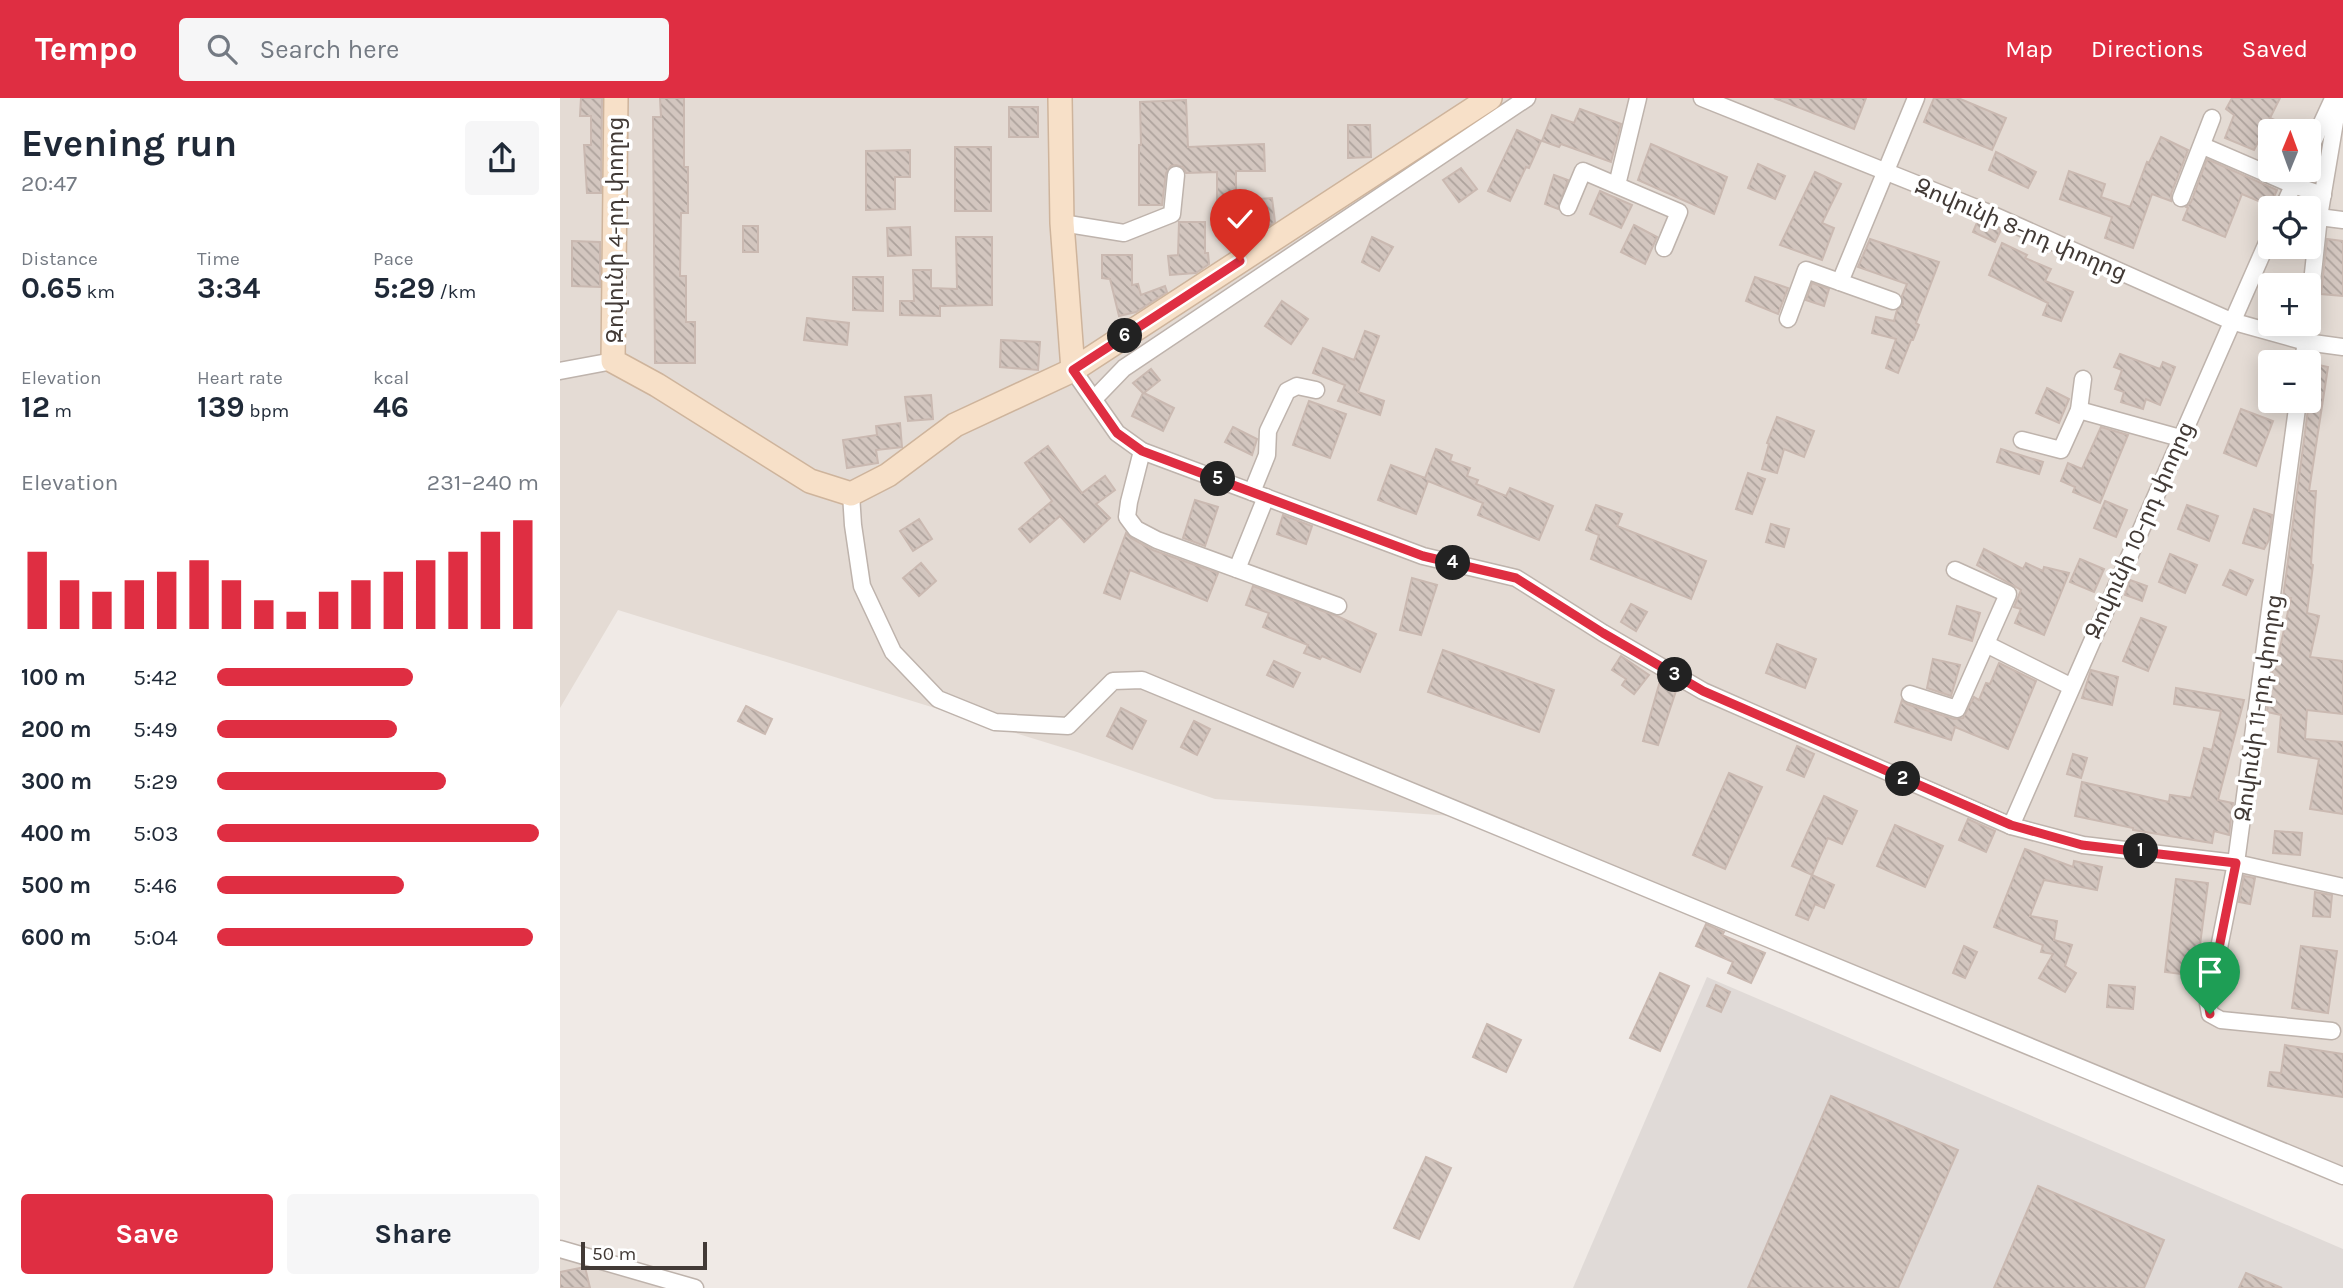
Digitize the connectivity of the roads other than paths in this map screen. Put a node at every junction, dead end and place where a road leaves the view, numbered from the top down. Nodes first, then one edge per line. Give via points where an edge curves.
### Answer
1 (616, 98) edge
2 (1060, 98) edge
3 (1490, 98) edge
4 (1527, 98) edge
5 (1638, 98) edge
6 (1702, 98) edge
7 (1916, 98) edge
8 (2336, 98) edge
9 (2212, 118) dead end
10 (2321, 127) edge
11 (2203, 146) junction
12 (2258, 164) edge
13 (1886, 171) junction
14 (1176, 175) dead end
15 (2304, 182) edge
16 (1616, 185) junction
17 (2323, 195) junction
18 (2180, 198) dead end
19 (2321, 206) edge
20 (1568, 207) dead end
21 (2321, 217) edge
22 (2343, 220) edge
23 (1062, 223) junction
24 (1664, 248) dead end
25 (2259, 259) edge
26 (1840, 282) junction
27 (1893, 301) dead end
28 (1788, 319) dead end
29 (2231, 321) junction
30 (2307, 336) edge
31 (2306, 341) junction
32 (2343, 347) edge
33 (2305, 350) edge
34 (613, 361) junction
35 (1073, 370) junction
36 (560, 371) edge
37 (2083, 379) dead end
38 (1316, 390) dead end
39 (1094, 399) junction
40 (2079, 410) junction
41 (2296, 413) edge
42 (2180, 438) junction
43 (2022, 440) dead end
44 (1142, 451) junction
45 (851, 494) junction
46 (1259, 494) junction
47 (1237, 569) junction
48 (1955, 570) dead end
49 (1338, 607) dead end
50 (1986, 644) junction
51 (2070, 686) junction
52 (1910, 694) dead end
53 (2011, 825) junction
54 (2236, 863) junction
55 (2343, 887) edge
56 (2332, 1031) dead end
57 (2343, 1176) edge
58 (560, 1249) edge
59 (695, 1288) edge

1 - 34 street, Զովունի 4-րդ փողոց
2 - 23 street
3 - 35 street
4 - 39 street via 1124,368
5 - 16 street
6 - 13 street, Զովունի 8-րդ փողոց
7 - 13 street
8 - 10 street
8 - 17 street
9 - 11 street
11 - 12 street
11 - 18 street
13 - 26 street
13 - 29 street, Զովունի 8-րդ փողոց
14 - 23 street via 1172,214 1124,233
15 - 17 street
16 - 20 street via 1583,171
16 - 24 street via 1679,212
17 - 19 street
21 - 22 street
23 - 35 street
25 - 29 street, Զովունի 10-րդ փողոց
26 - 27 street
26 - 28 street via 1806,270
29 - 31 street, Զովունի 8-րդ փողոց
29 - 42 street, Զովունի 10-րդ փողոց
30 - 31 street
31 - 32 street, Զովունի 8-րդ փողոց
31 - 33 street
34 - 36 street
34 - 45 street via 810,481
35 - 39 street
35 - 45 street via 955,425 888,475
37 - 40 street
38 - 46 street via 1297,386 1287,391 1268,431
39 - 44 street via 1117,433
40 - 42 street
40 - 43 street via 2061,450
41 - 54 street, Զովունի 11-րդ փողոց
42 - 51 street, Զովունի 10-րդ փողոց
44 - 46 street
44 - 47 street via 1129,502 1128,517 1136,529
45 - 57 street via 862,586 893,652 938,699 995,722 1068,726 1113,681 1142,680
46 - 47 street
46 - 53 street via 1423,556 1516,578 1703,691
47 - 49 street
48 - 50 street via 2008,594
50 - 51 street
50 - 52 street via 1957,709
51 - 53 street, Զովունի 10-րդ փողոց
53 - 54 street via 2082,845
54 - 55 street
54 - 56 street, Զովունի 11-րդ փողոց via 2208,1003 2210,1014 2221,1020
58 - 59 street

